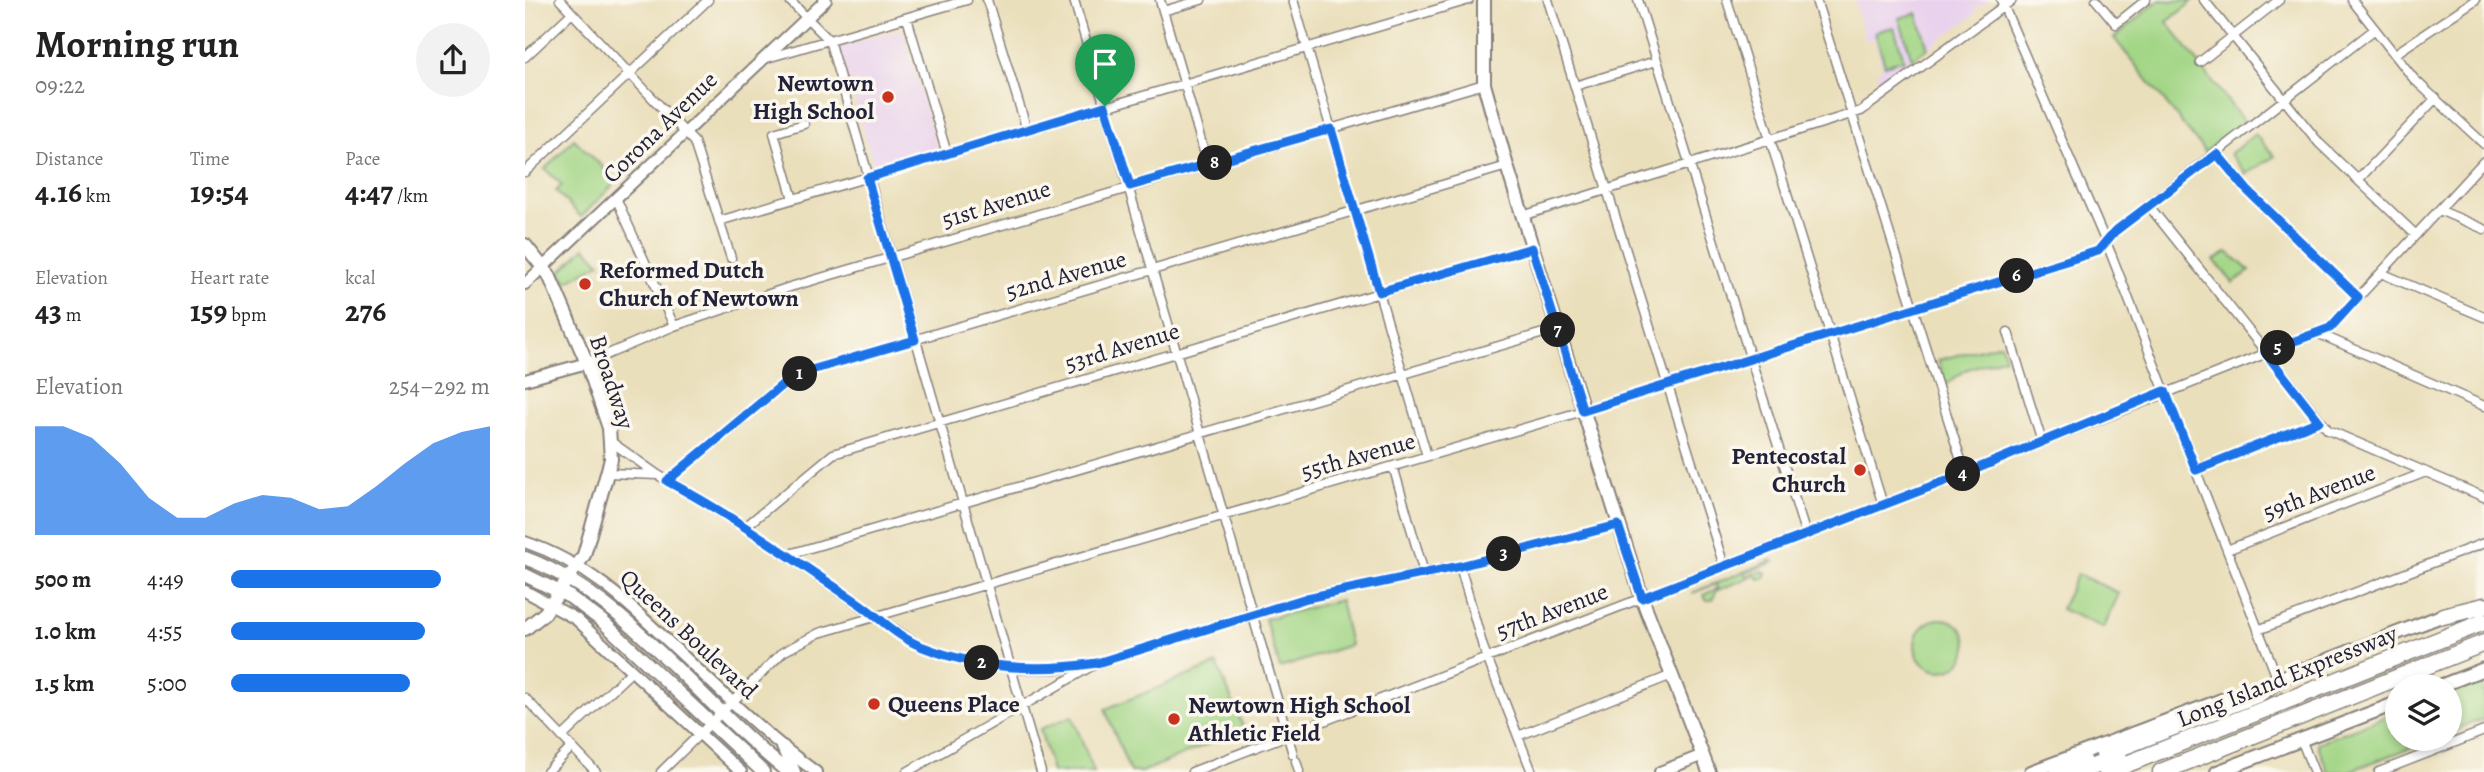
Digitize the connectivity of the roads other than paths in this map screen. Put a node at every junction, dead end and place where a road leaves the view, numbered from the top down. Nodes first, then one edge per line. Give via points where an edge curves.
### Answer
1 (560, 0) edge
2 (708, 0) edge
3 (789, 0) edge
4 (825, 0) edge
5 (967, 0) edge
6 (987, 0) edge
7 (1075, 0) edge
8 (1160, 0) edge
9 (1201, 0) edge
10 (1293, 0) edge
11 (1469, 0) edge
12 (1484, 0) edge
13 (1548, 0) edge
14 (1638, 0) edge
15 (1727, 0) edge
16 (1816, 0) edge
17 (2012, 0) edge
18 (2097, 0) edge
19 (2145, 0) edge
20 (2204, 0) edge
21 (2279, 0) edge
22 (2352, 0) edge
23 (2475, 0) edge
24 (2002, 3) edge
25 (1163, 11) junction
26 (572, 13) junction
27 (807, 18) junction
28 (907, 18) junction
29 (2375, 29) junction
30 (2232, 36) junction
31 (829, 40) junction
32 (1307, 47) junction
33 (2395, 54) junction
34 (525, 57) edge
35 (760, 60) junction
36 (1657, 61) junction
37 (2200, 62) dead end
38 (631, 72) junction
39 (1184, 83) junction
40 (1485, 84) junction
41 (1575, 86) junction
42 (2435, 98) junction
43 (2285, 101) junction
44 (1105, 106) junction
45 (1851, 114) junction
46 (804, 124) dead end
47 (1331, 129) junction
48 (1027, 130) junction
49 (685, 132) junction
50 (1770, 139) junction
51 (2484, 144) edge
52 (947, 154) junction
53 (2217, 154) junction
54 (2484, 161) edge
55 (1208, 165) junction
56 (1507, 166) junction
57 (1689, 166) junction
58 (525, 172) edge
59 (867, 178) junction
60 (2358, 180) junction
61 (1130, 186) junction
62 (1608, 191) junction
63 (616, 198) junction
64 (793, 199) junction
65 (2149, 206) junction
66 (2439, 210) junction
67 (1355, 211) junction
68 (1522, 216) junction
69 (719, 221) junction
70 (2484, 229) edge
71 (2416, 235) junction
72 (2106, 242) junction
73 (525, 245) edge
74 (1532, 248) junction
75 (731, 258) dead end
76 (890, 258) junction
77 (543, 268) junction
78 (1154, 270) junction
79 (2381, 273) junction
80 (525, 284) edge
81 (1379, 292) junction
82 (2358, 297) junction
83 (1911, 309) junction
84 (2484, 317) edge
85 (674, 326) junction
86 (1557, 329) junction
87 (2008, 332) dead end
88 (2317, 333) junction
89 (1831, 334) junction
90 (915, 340) junction
91 (1177, 350) junction
92 (2265, 352) junction
93 (1749, 360) junction
94 (587, 363) junction
95 (1403, 374) junction
96 (525, 380) edge
97 (1667, 385) junction
98 (2165, 391) junction
99 (2484, 406) edge
100 (1583, 411) junction
101 (2319, 421) junction
102 (939, 422) junction
103 (1202, 432) junction
104 (610, 441) junction
105 (2042, 442) junction
106 (1427, 456) junction
107 (1393, 466) junction
108 (2196, 470) junction
109 (2426, 472) junction
110 (608, 473) junction
111 (1965, 473) junction
112 (658, 475) junction
113 (667, 481) junction
114 (2484, 497) edge
115 (963, 503) junction
116 (1883, 505) junction
117 (1225, 514) junction
118 (1618, 525) junction
119 (745, 527) junction
120 (1806, 535) junction
121 (525, 542) edge
122 (2484, 543) edge
123 (2227, 550) junction
124 (786, 555) junction
125 (525, 558) edge
126 (578, 565) junction
127 (1460, 566) junction
128 (1724, 566) junction
129 (1424, 573) junction
130 (525, 575) edge
131 (569, 578) junction
132 (985, 584) junction
133 (525, 591) edge
134 (561, 592) junction
135 (1642, 598) junction
136 (2484, 598) edge
137 (552, 604) junction
138 (2484, 606) edge
139 (1254, 612) junction
140 (876, 616) junction
141 (2443, 616) junction
142 (2484, 622) edge
143 (525, 629) edge
144 (2258, 630) junction
145 (2484, 643) edge
146 (2484, 654) edge
147 (1487, 656) junction
148 (1097, 663) junction
149 (1010, 667) junction
150 (2484, 669) edge
151 (632, 671) junction
152 (2433, 674) edge
153 (1672, 676) junction
154 (2462, 678) edge
155 (2278, 680) junction
156 (2325, 684) junction
157 (2385, 692) edge
158 (525, 698) edge
159 (732, 703) junction
160 (1021, 706) junction
161 (2385, 708) edge
162 (721, 714) junction
163 (2303, 717) junction
164 (710, 724) junction
165 (2484, 731) edge
166 (1287, 734) junction
167 (699, 735) junction
168 (1518, 736) junction
169 (562, 737) junction
170 (2301, 739) junction
171 (572, 747) junction
172 (783, 747) junction
173 (1703, 755) junction
174 (1299, 771) edge
175 (547, 772) edge
176 (596, 772) edge
177 (661, 772) edge
178 (741, 772) edge
179 (762, 772) edge
180 (788, 772) edge
181 (794, 772) edge
182 (815, 772) edge
183 (907, 772) edge
184 (1041, 772) edge
185 (1192, 772) edge
186 (1532, 772) edge
187 (1660, 772) edge
188 (1709, 772) edge
189 (2031, 772) edge
190 (2059, 772) edge
191 (2076, 772) edge
192 (2108, 772) edge
193 (2161, 772) edge
194 (2217, 772) edge
195 (2314, 772) edge
196 (2379, 772) edge

1 - 26 street
2 - 38 street
3 - 27 street
4 - 27 street, Corona Avenue
5 - 28 street
6 - 48 street
7 - 44 street
8 - 25 street
9 - 25 street
10 - 32 street
11 - 32 street
12 - 40 main road
13 - 41 street
14 - 36 street
15 - 50 street
16 - 45 street
17 - 24 street
18 - 19 street via 2116,24
20 - 30 street
21 - 30 street
22 - 29 street
23 - 33 street
24 - 45 street via 1861,111
24 - 72 street
25 - 39 street
26 - 34 street
26 - 38 street
27 - 31 street
27 - 35 street, Corona Avenue
28 - 31 street
28 - 52 street
29 - 33 street
29 - 43 street, 55th Avenue
30 - 37 street
30 - 43 street
31 - 35 street
31 - 59 street
32 - 39 street
32 - 47 street
33 - 42 street
35 - 49 street, Corona Avenue
36 - 41 street
36 - 57 street
38 - 49 street
38 - 58 street
39 - 44 street
39 - 55 street
40 - 47 street, 51st Avenue
40 - 56 main road
41 - 62 street
42 - 51 street
42 - 60 street
43 - 53 street, 55th Avenue
43 - 60 street via 2319,143
44 - 48 street
44 - 61 street
45 - 50 street
45 - 83 street
46 - 64 street via 774,134
47 - 55 street, 51st Avenue
47 - 67 street
48 - 52 street
49 - 63 street, Corona Avenue
49 - 69 street via 694,142
50 - 57 street
50 - 89 street
52 - 59 street
53 - 65 street, 55th Avenue
53 - 82 street via 2247,190
54 - 66 street, 57th Avenue
55 - 61 street, 51st Avenue
56 - 67 street, 52nd Avenue
56 - 68 main road
57 - 62 street
57 - 93 street
59 - 64 street
59 - 76 street
60 - 71 street
61 - 76 street, 51st Avenue
61 - 78 street
62 - 68 street
62 - 97 street
63 - 77 street, Corona Avenue
63 - 85 street
64 - 69 street
65 - 72 street, 55th Avenue
65 - 92 street
66 - 70 street
66 - 71 street, 57th Avenue
67 - 78 street, 52nd Avenue
67 - 81 street
68 - 74 main road
69 - 75 street
71 - 79 street, 57th Avenue
72 - 83 street, 55th Avenue via 2098,251
72 - 98 street
73 - 77 main road, Broadway
74 - 81 street, 53rd Avenue
74 - 86 main road
76 - 85 street, 51st Avenue
76 - 90 street
77 - 80 street, Corona Avenue
77 - 94 main road, Broadway
78 - 90 street, 52nd Avenue
78 - 91 street
79 - 82 street, 57th Avenue
79 - 84 street
81 - 91 street, 53rd Avenue
81 - 95 street
82 - 88 street, 57th Avenue via 2330,328
83 - 89 street, 55th Avenue
83 - 111 street
85 - 94 street, 51st Avenue
86 - 95 street
86 - 100 main road
87 - 105 street
88 - 92 street, 57th Avenue
88 - 99 street
89 - 93 street, 55th Avenue
89 - 116 street
90 - 102 street
90 - 113 street, 52nd Avenue via 794,375
91 - 102 street, 53rd Avenue
91 - 103 street
92 - 98 street, 57th Avenue
92 - 101 street
93 - 97 street, 55th Avenue
93 - 120 street
94 - 96 street, 51st Avenue
94 - 104 main road, Broadway
95 - 103 street
95 - 106 street
97 - 100 street, 55th Avenue
97 - 128 street
98 - 105 street, 57th Avenue
98 - 108 street
100 - 106 street, 55th Avenue
100 - 118 main road
101 - 108 street
101 - 109 street via 2327,430
102 - 115 street
102 - 119 street, 53rd Avenue via 834,454
103 - 115 street
103 - 117 street
104 - 110 main road, Broadway
104 - 112 street
105 - 111 street, 57th Avenue
106 - 107 street, 55th Avenue
107 - 117 street, 55th Avenue
107 - 129 street
108 - 123 street
109 - 114 street
109 - 123 street, 59th Avenue
110 - 112 street
110 - 126 main road, Broadway
111 - 116 street, 57th Avenue
112 - 113 street
113 - 119 street
115 - 124 street
115 - 132 street
116 - 120 street, 57th Avenue
117 - 132 street, 55th Avenue
117 - 139 street
118 - 127 street
118 - 135 main road
119 - 124 street
120 - 128 street, 57th Avenue
121 - 126 street, Queens Boulevard
122 - 144 street
123 - 144 street
124 - 140 street
125 - 131 main road, Queens Boulevard
126 - 131 main road, Broadway
126 - 159 street, Queens Boulevard via 627,603
127 - 129 street
127 - 147 street
128 - 135 street, 57th Avenue
129 - 139 street
130 - 134 main road, Queens Boulevard
131 - 134 main road, Broadway
131 - 162 main road, Queens Boulevard via 617,613
132 - 140 street, 55th Avenue
132 - 149 street
133 - 137 street
134 - 137 main road, Broadway
134 - 164 main road, Queens Boulevard via 595,615
135 - 147 street, 57th Avenue
135 - 153 main road
136 - 141 main road
137 - 143 main road, Broadway
137 - 151 street via 576,619
138 - 141 highway
139 - 148 street
139 - 166 street
140 - 149 street via 921,647
140 - 159 street, 55th Avenue via 794,644
141 - 155 main road
142 - 156 highway, Long Island Expressway
144 - 155 street
145 - 163 highway, Long Island Expressway
146 - 152 highway
147 - 166 street, 57th Avenue
147 - 168 street
148 - 149 street via 1056,669
148 - 160 street
149 - 160 street
150 - 154 main road
151 - 167 street
151 - 169 street
153 - 168 street
153 - 173 main road
155 - 189 main road
155 - 190 highway via 2258,694
156 - 191 highway
156 - 192 highway, Long Island Expressway
157 - 163 highway
158 - 169 street
159 - 162 street, 55th Avenue
159 - 172 street, Queens Boulevard
160 - 183 street
160 - 184 street
161 - 170 main road
162 - 164 street, 55th Avenue
162 - 180 main road, Queens Boulevard
163 - 193 highway, Long Island Expressway
164 - 167 street, 55th Avenue
164 - 179 main road, Queens Boulevard
165 - 196 street
166 - 174 street
166 - 185 street, 57th Avenue
167 - 177 street, 55th Avenue
167 - 178 street
168 - 186 street
169 - 171 street
170 - 194 main road
170 - 195 street
171 - 175 street
171 - 176 street
172 - 181 main road
172 - 182 street, Queens Boulevard
173 - 187 street
173 - 188 main road

